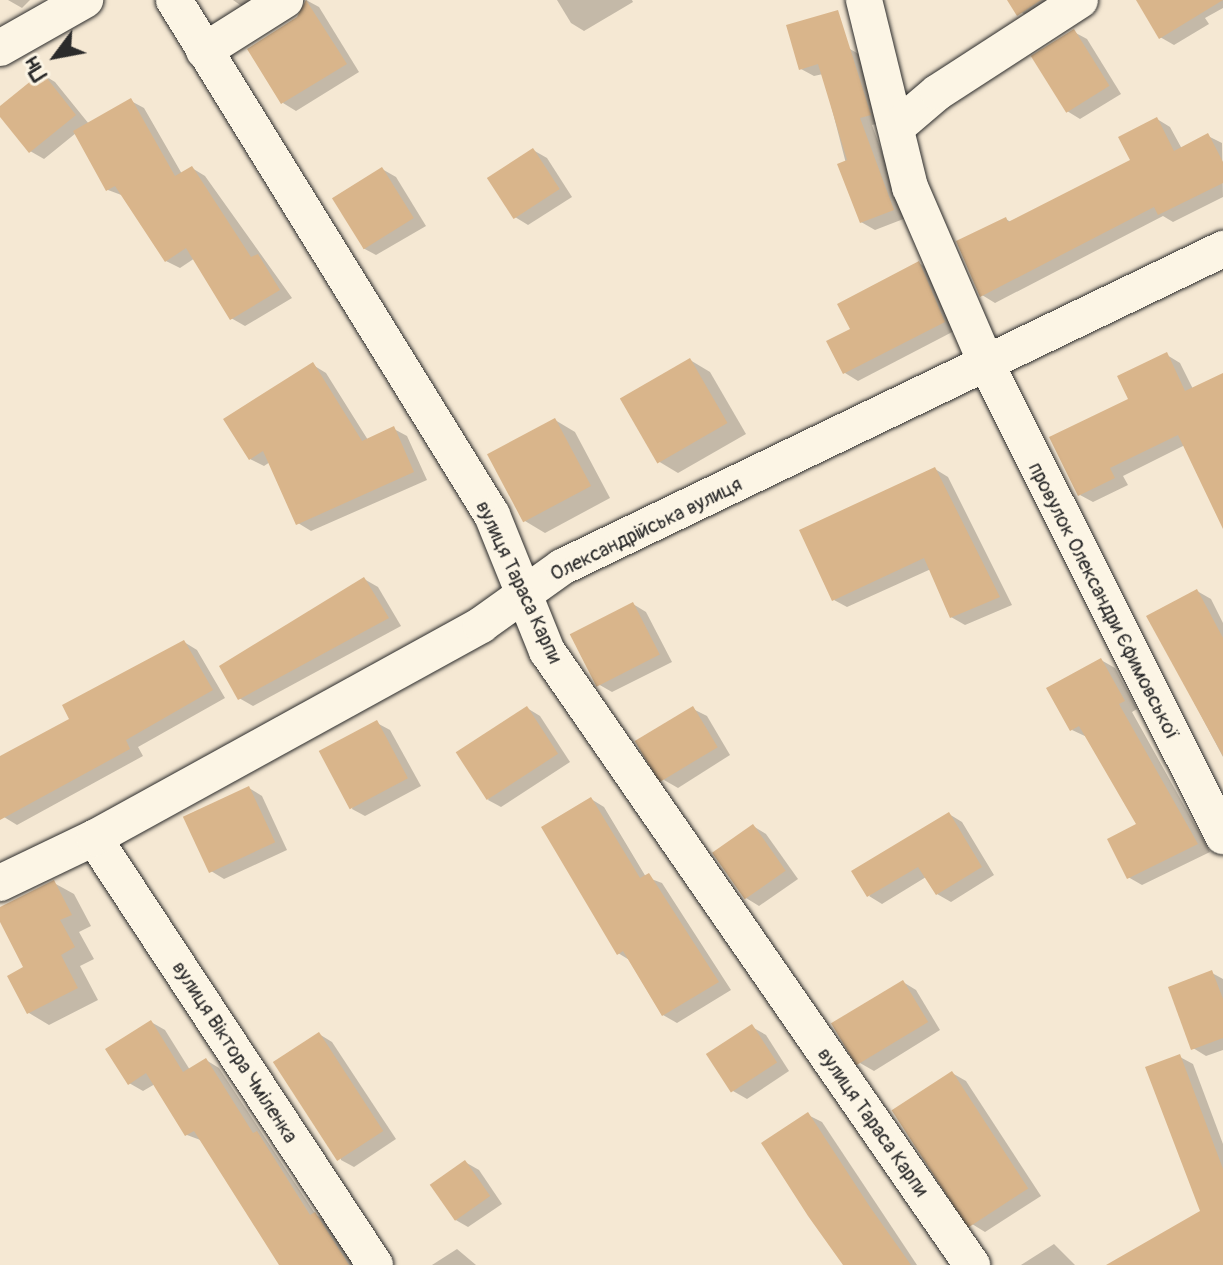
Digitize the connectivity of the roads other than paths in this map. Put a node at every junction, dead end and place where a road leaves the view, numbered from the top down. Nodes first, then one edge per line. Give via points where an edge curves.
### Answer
1 (85, 0) edge
2 (174, 0) edge
3 (285, 0) edge
4 (864, 0) edge
5 (1080, 0) edge
6 (0, 48) edge
7 (204, 51) junction
8 (898, 126) junction
9 (1223, 249) edge
10 (987, 365) junction
11 (524, 594) junction
12 (1223, 836) edge
13 (94, 838) junction
14 (0, 883) edge
15 (375, 1265) edge
16 (972, 1265) edge

1 - 6 street
2 - 7 street, вулиця Тараса Карпи
3 - 7 street
4 - 8 street, провулок Олександри Єфимовської
5 - 8 street via 938,92
7 - 11 street, вулиця Тараса Карпи via 492,515
8 - 10 street, провулок Олександри Єфимовської via 910,187
9 - 10 street, Олександрійська вулиця
10 - 11 street, Олександрійська вулиця via 562,567
10 - 12 street, провулок Олександри Єфимовської
11 - 13 street, Олександрійська вулиця via 481,625
11 - 16 street, вулиця Тараса Карпи via 547,651
13 - 14 street, Олександрійська вулиця
13 - 15 street, вулиця Віктора Чміленка

